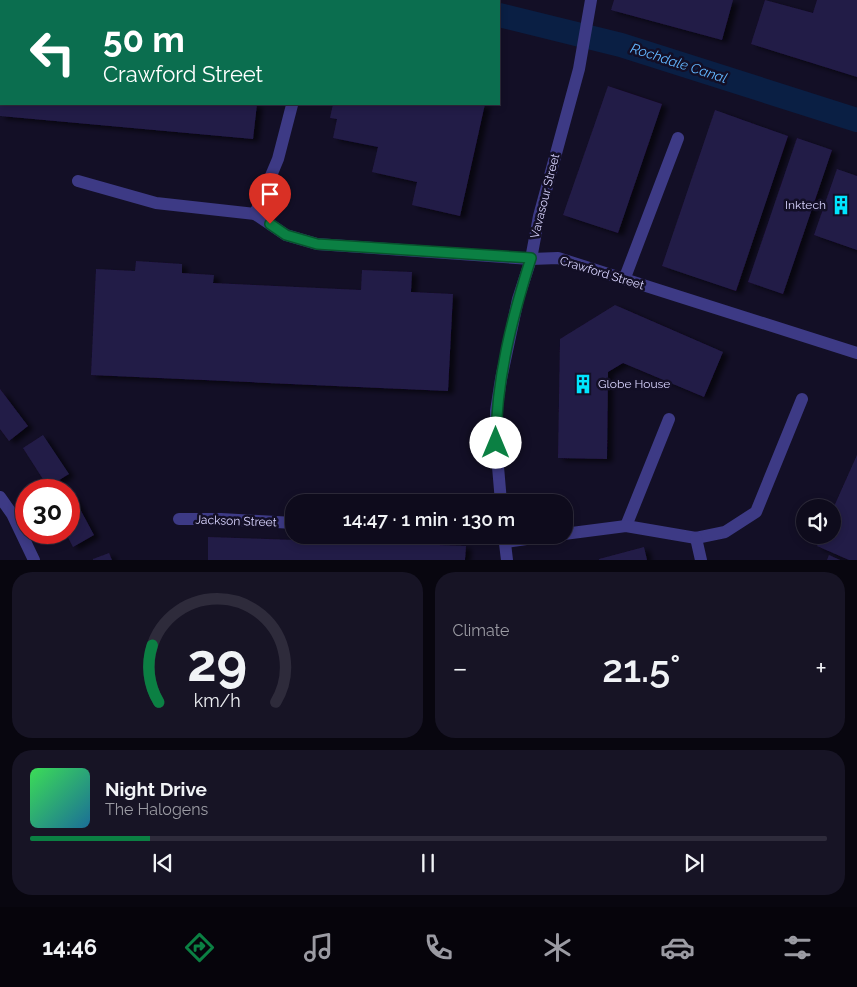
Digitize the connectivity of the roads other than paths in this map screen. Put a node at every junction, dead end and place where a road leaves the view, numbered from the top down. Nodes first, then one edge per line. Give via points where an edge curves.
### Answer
1 (591, 1) edge
2 (292, 105) dead end
3 (678, 138) dead end
4 (78, 181) dead end
5 (255, 214) junction
6 (531, 258) junction
7 (624, 280) junction
8 (857, 353) edge
9 (802, 399) dead end
10 (669, 419) dead end
11 (501, 494) edge
12 (0, 497) edge
13 (179, 519) dead end
14 (285, 523) edge
15 (626, 526) junction
16 (573, 533) edge
17 (696, 538) junction
18 (505, 544) edge
19 (34, 560) edge
20 (507, 560) edge
21 (700, 560) edge

1 - 6 street, Vavasour Street via 579,69 539,216
2 - 5 street via 278,159
3 - 7 street
4 - 5 street via 156,203
5 - 6 street, Crawford Street via 286,235 317,244
6 - 7 street, Crawford Street via 558,258
6 - 11 street, Vavasour Street via 518,299 496,411
7 - 8 street, Crawford Street
9 - 17 street via 756,512 725,532
10 - 15 street
12 - 19 street
13 - 14 street, Jackson Street
15 - 16 street
15 - 17 street
17 - 21 street
18 - 20 street

